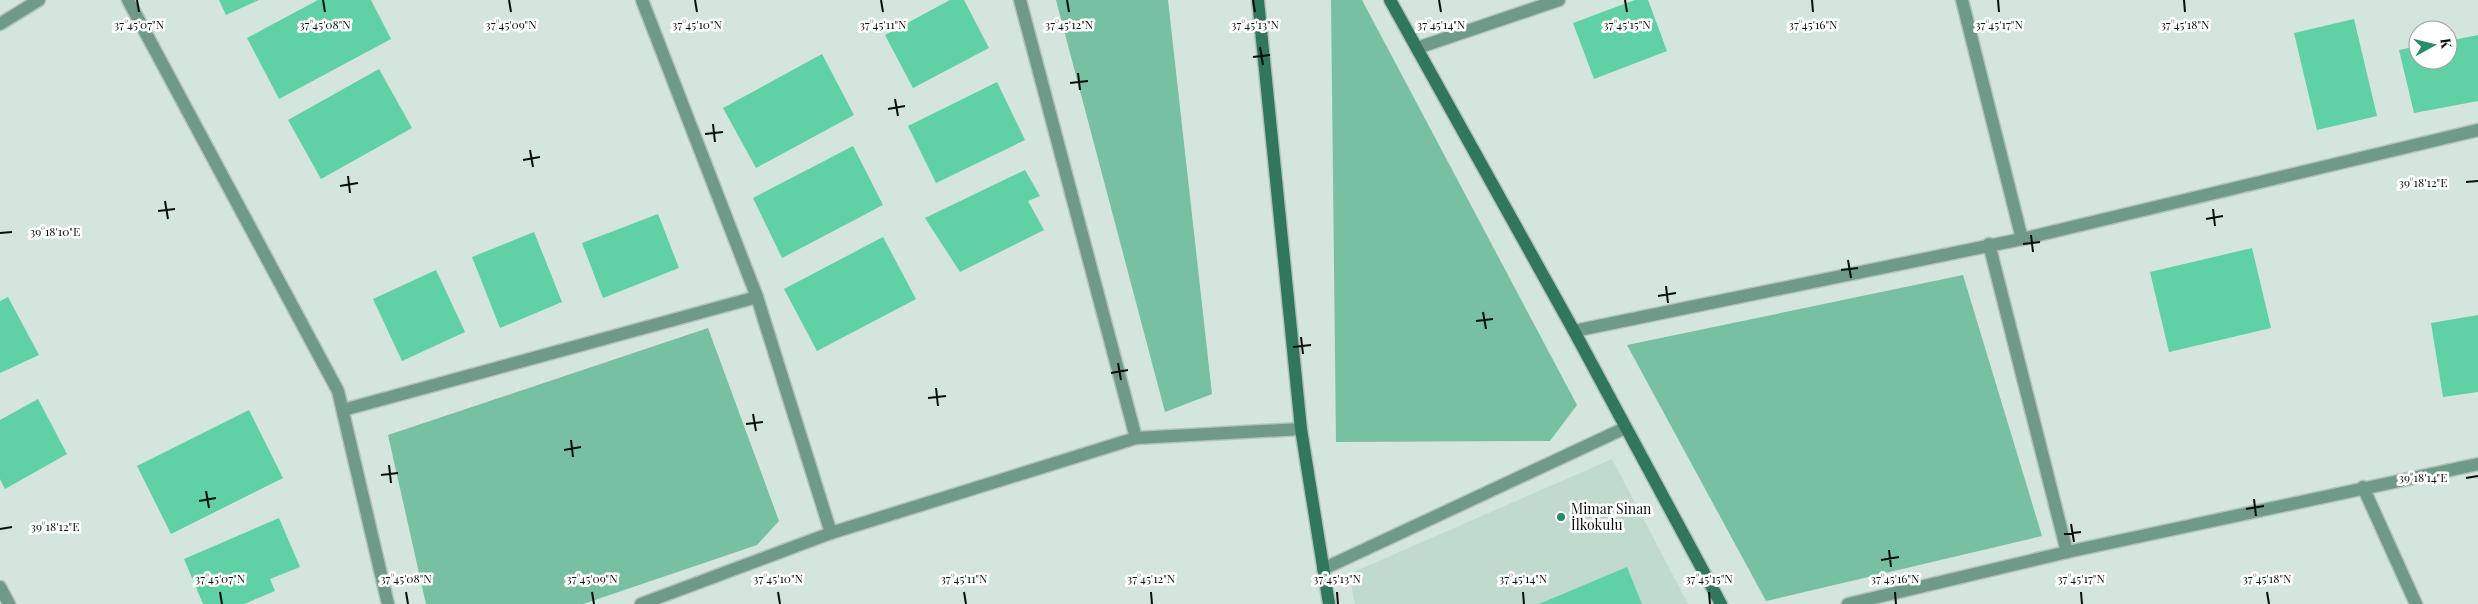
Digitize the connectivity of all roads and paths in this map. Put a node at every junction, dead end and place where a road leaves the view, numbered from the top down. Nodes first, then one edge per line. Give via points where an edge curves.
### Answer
1 (38, 0) edge
2 (128, 0) edge
3 (642, 0) edge
4 (1020, 0) edge
5 (1258, 0) edge
6 (1390, 0) edge
7 (1559, 0) edge
8 (1962, 0) edge
9 (0, 24) edge
10 (1417, 48) junction
11 (2478, 130) edge
12 (2022, 239) junction
13 (1989, 244) junction
14 (757, 297) junction
15 (1574, 331) junction
16 (343, 410) junction
17 (1625, 428) junction
18 (1301, 429) junction
19 (1136, 438) junction
20 (2478, 464) edge
21 (2363, 487) junction
22 (830, 533) junction
23 (2067, 552) junction
24 (1323, 569) junction
25 (0, 587) edge
26 (2413, 603) edge
27 (9, 604) edge
28 (388, 604) edge
29 (641, 604) edge
30 (1329, 604) edge
31 (1721, 604) edge
32 (1848, 604) edge

1 - 9 street
2 - 16 street via 338,391
3 - 14 street
4 - 19 street
5 - 18 street
6 - 10 street
7 - 10 street
8 - 12 street
10 - 15 street
11 - 12 street
12 - 13 street
13 - 15 street
13 - 23 street
14 - 16 street
14 - 22 street
15 - 17 street
16 - 28 street
17 - 24 street
17 - 31 street
18 - 19 street
18 - 24 street
19 - 22 street
20 - 21 street
21 - 23 street
21 - 26 street
22 - 29 street
23 - 32 street
24 - 30 street
25 - 27 street

